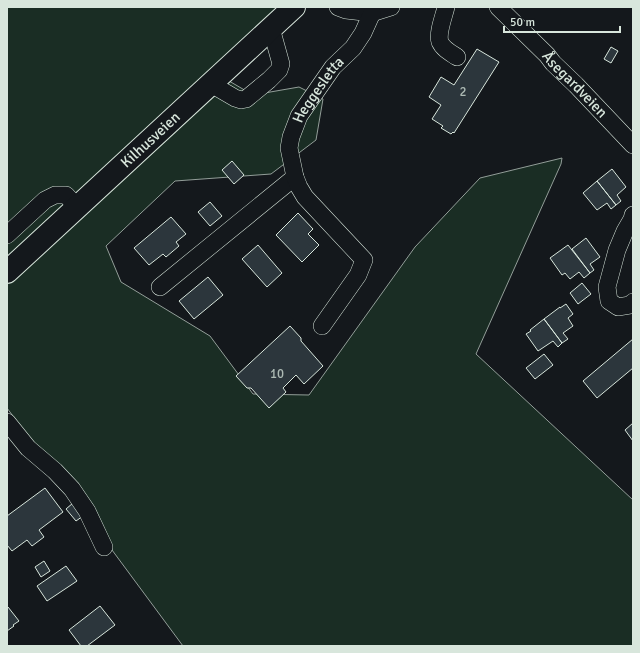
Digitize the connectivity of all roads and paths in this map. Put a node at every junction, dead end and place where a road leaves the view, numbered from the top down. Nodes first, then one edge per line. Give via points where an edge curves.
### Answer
1 (294, 7) edge
2 (338, 7) edge
3 (391, 7) edge
4 (446, 7) edge
5 (498, 7) edge
6 (372, 13) junction
7 (271, 28) junction
8 (457, 57) dead end
9 (211, 84) junction
10 (633, 145) edge
11 (295, 177) junction
12 (77, 207) junction
13 (633, 215) edge
14 (7, 235) edge
15 (9, 267) edge
16 (160, 287) dead end
17 (633, 302) edge
18 (322, 326) dead end
19 (7, 422) edge
20 (104, 547) dead end

1 - 7 main road, Kilhusveien
2 - 6 street
3 - 6 street
4 - 8 street via 440,42
5 - 10 street, Åsegardveien
6 - 11 street, Heggesletta via 353,48 333,67 299,116 289,148
7 - 9 main road, Kilhusveien
7 - 9 street via 283,76 269,80 250,104
9 - 12 main road, Kilhusveien
11 - 16 street
11 - 18 street, Heggesletta via 305,197 364,260 358,275
12 - 14 street via 66,195 55,195 45,200
12 - 15 main road, Kilhusveien
13 - 17 street via 617,250 607,287 609,301 618,307
19 - 20 street via 28,448 72,489 87,511

